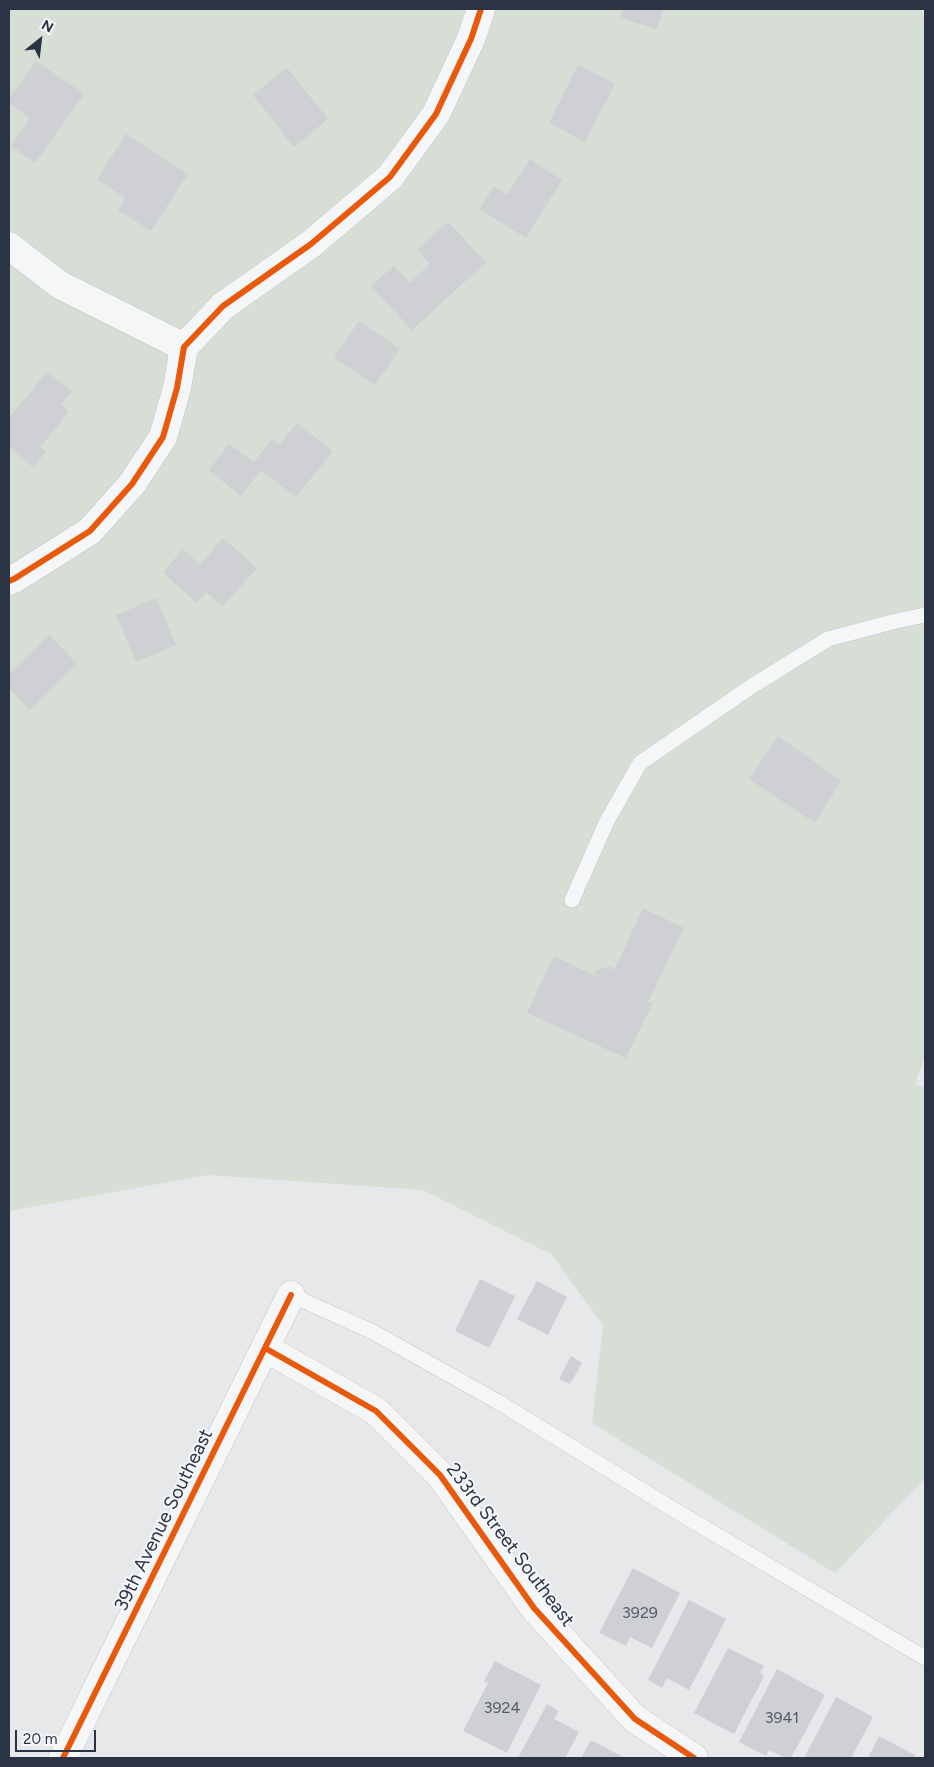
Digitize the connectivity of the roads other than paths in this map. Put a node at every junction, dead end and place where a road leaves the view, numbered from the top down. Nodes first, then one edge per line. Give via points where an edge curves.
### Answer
1 (481, 9) edge
2 (9, 246) edge
3 (184, 347) junction
4 (9, 581) edge
5 (925, 615) edge
6 (572, 900) dead end
7 (291, 1295) joint
8 (265, 1348) junction
9 (925, 1658) edge
10 (63, 1758) edge
11 (694, 1758) edge

1 - 3 street via 471,39 436,114 390,177 311,244 223,306
2 - 3 street via 60,285
3 - 4 street via 177,388 162,437 132,484 90,531
5 - 6 lane via 828,639 752,686 640,763 606,821
7 - 8 street, 39th Avenue Southeast
7 - 9 lane via 373,1332 500,1403
8 - 10 street, 39th Avenue Southeast
8 - 11 street, 233rd Street Southeast via 376,1411 440,1475 534,1608 635,1719

